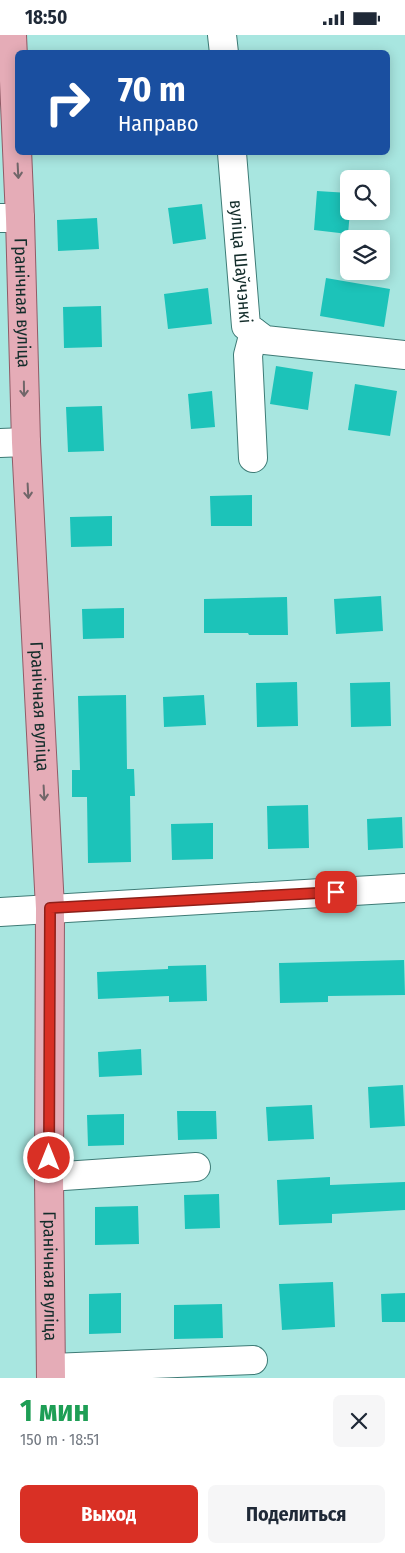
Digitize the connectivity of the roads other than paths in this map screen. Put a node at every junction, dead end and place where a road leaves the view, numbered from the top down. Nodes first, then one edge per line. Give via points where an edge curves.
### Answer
1 (12, 35) edge
2 (222, 35) edge
3 (224, 50) edge
4 (232, 155) edge
5 (10, 218) edge
6 (254, 332) junction
7 (405, 355) edge
8 (13, 443) edge
9 (253, 458) dead end
10 (405, 888) edge
11 (50, 908) junction
12 (0, 912) edge
13 (196, 1167) dead end
14 (48, 1177) junction
15 (254, 1360) dead end
16 (51, 1373) edge

1 -> 5 main road, Гранічная вуліца
2 - 3 street
4 - 6 street, вуліца Шаўчэнкі via 246,326
5 -> 8 main road, Гранічная вуліца
6 - 7 street, вуліца Шаўчэнкі via 265,340
6 - 9 street via 248,355
8 -> 11 main road, Гранічная вуліца
10 - 11 street
11 - 12 street
11 - 14 main road, Гранічная вуліца
13 - 14 street
14 - 16 main road, Гранічная вуліца
15 - 16 street

